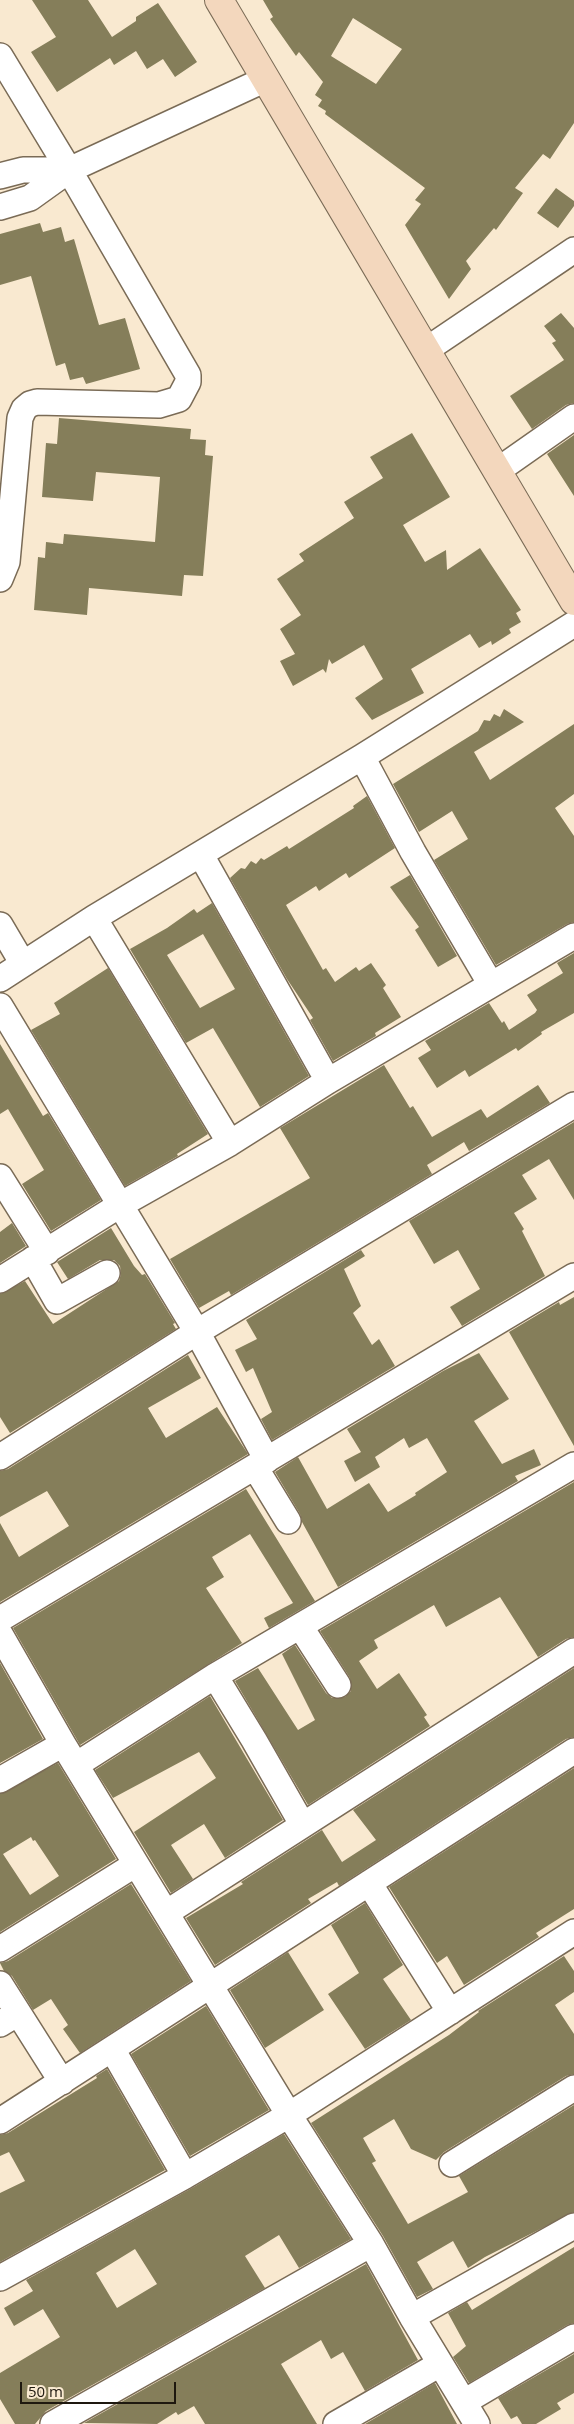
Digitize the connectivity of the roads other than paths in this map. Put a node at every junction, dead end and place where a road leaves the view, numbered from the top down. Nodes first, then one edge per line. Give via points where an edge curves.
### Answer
1 (219, 0) edge
2 (0, 56) edge
3 (266, 79) junction
4 (69, 170) junction
5 (0, 176) edge
6 (0, 207) edge
7 (574, 250) edge
8 (426, 350) junction
9 (574, 417) edge
10 (497, 471) junction
11 (0, 579) edge
12 (574, 601) edge
13 (574, 624) edge
14 (362, 757) junction
15 (201, 855) junction
16 (94, 918) junction
17 (0, 925) edge
18 (574, 936) edge
19 (23, 964) junction
20 (0, 979) edge
21 (490, 983) junction
22 (0, 1006) edge
23 (328, 1081) junction
24 (574, 1105) edge
25 (230, 1143) junction
26 (0, 1177) edge
27 (120, 1204) junction
28 (40, 1255) junction
29 (107, 1273) dead end
30 (574, 1276) edge
31 (0, 1280) edge
32 (197, 1332) junction
33 (4, 1446) edge
34 (261, 1463) junction
35 (574, 1465) edge
36 (288, 1522) dead end
37 (0, 1619) edge
38 (300, 1626) junction
39 (2, 1643) edge
40 (574, 1650) edge
41 (215, 1676) junction
42 (338, 1685) dead end
43 (63, 1744) junction
44 (574, 1751) edge
45 (76, 1765) junction
46 (0, 1780) edge
47 (302, 1824) junction
48 (136, 1864) junction
49 (369, 1883) junction
50 (166, 1913) junction
51 (571, 1940) edge
52 (0, 1949) edge
53 (0, 1984) edge
54 (209, 1986) junction
55 (450, 2012) junction
56 (9, 2019) edge
57 (112, 2049) junction
58 (62, 2082) junction
59 (574, 2088) edge
60 (289, 2115) junction
61 (0, 2121) edge
62 (452, 2164) dead end
63 (185, 2176) junction
64 (574, 2226) edge
65 (371, 2244) junction
66 (0, 2278) edge
67 (412, 2317) junction
68 (574, 2337) edge
69 (440, 2364) junction
70 (464, 2402) junction
71 (53, 2424) edge
72 (336, 2424) edge
73 (477, 2424) edge

1 - 3 street
2 - 4 street
3 - 4 street
3 - 8 street
4 - 5 street via 23,170
4 - 6 street via 30,198
4 - 11 street via 188,375 188,382 179,399 165,404 37,402 24,410 20,418 7,562
7 - 8 street
8 - 10 street
9 - 10 street
10 - 12 street
13 - 14 street
14 - 15 street
14 - 21 street
15 - 16 street
15 - 23 street
16 - 19 street
16 - 25 street
17 - 19 street
18 - 21 street
19 - 20 street
21 - 23 street
22 - 27 street
23 - 25 street
24 - 32 street
25 - 27 street
26 - 28 street
27 - 28 street
27 - 32 street
28 - 29 street via 57,1301
28 - 31 street
30 - 34 street
32 - 33 street
32 - 34 street
34 - 36 street
34 - 37 street
35 - 38 street
38 - 41 street
38 - 42 street
39 - 43 street
40 - 47 street
41 - 45 street
41 - 47 street
43 - 45 street
43 - 46 street
44 - 49 street
45 - 48 street
47 - 50 street
48 - 50 street
48 - 52 street
49 - 54 street
49 - 55 street
50 - 54 street
51 - 55 street
53 - 56 street
54 - 57 street
54 - 60 street
55 - 60 street
56 - 58 street
57 - 58 street
57 - 63 street
58 - 61 street
59 - 62 street
60 - 63 street
60 - 65 street
63 - 66 street
64 - 67 street
65 - 67 street
65 - 71 street
67 - 69 street
68 - 70 street
69 - 70 street
69 - 72 street
70 - 73 street

